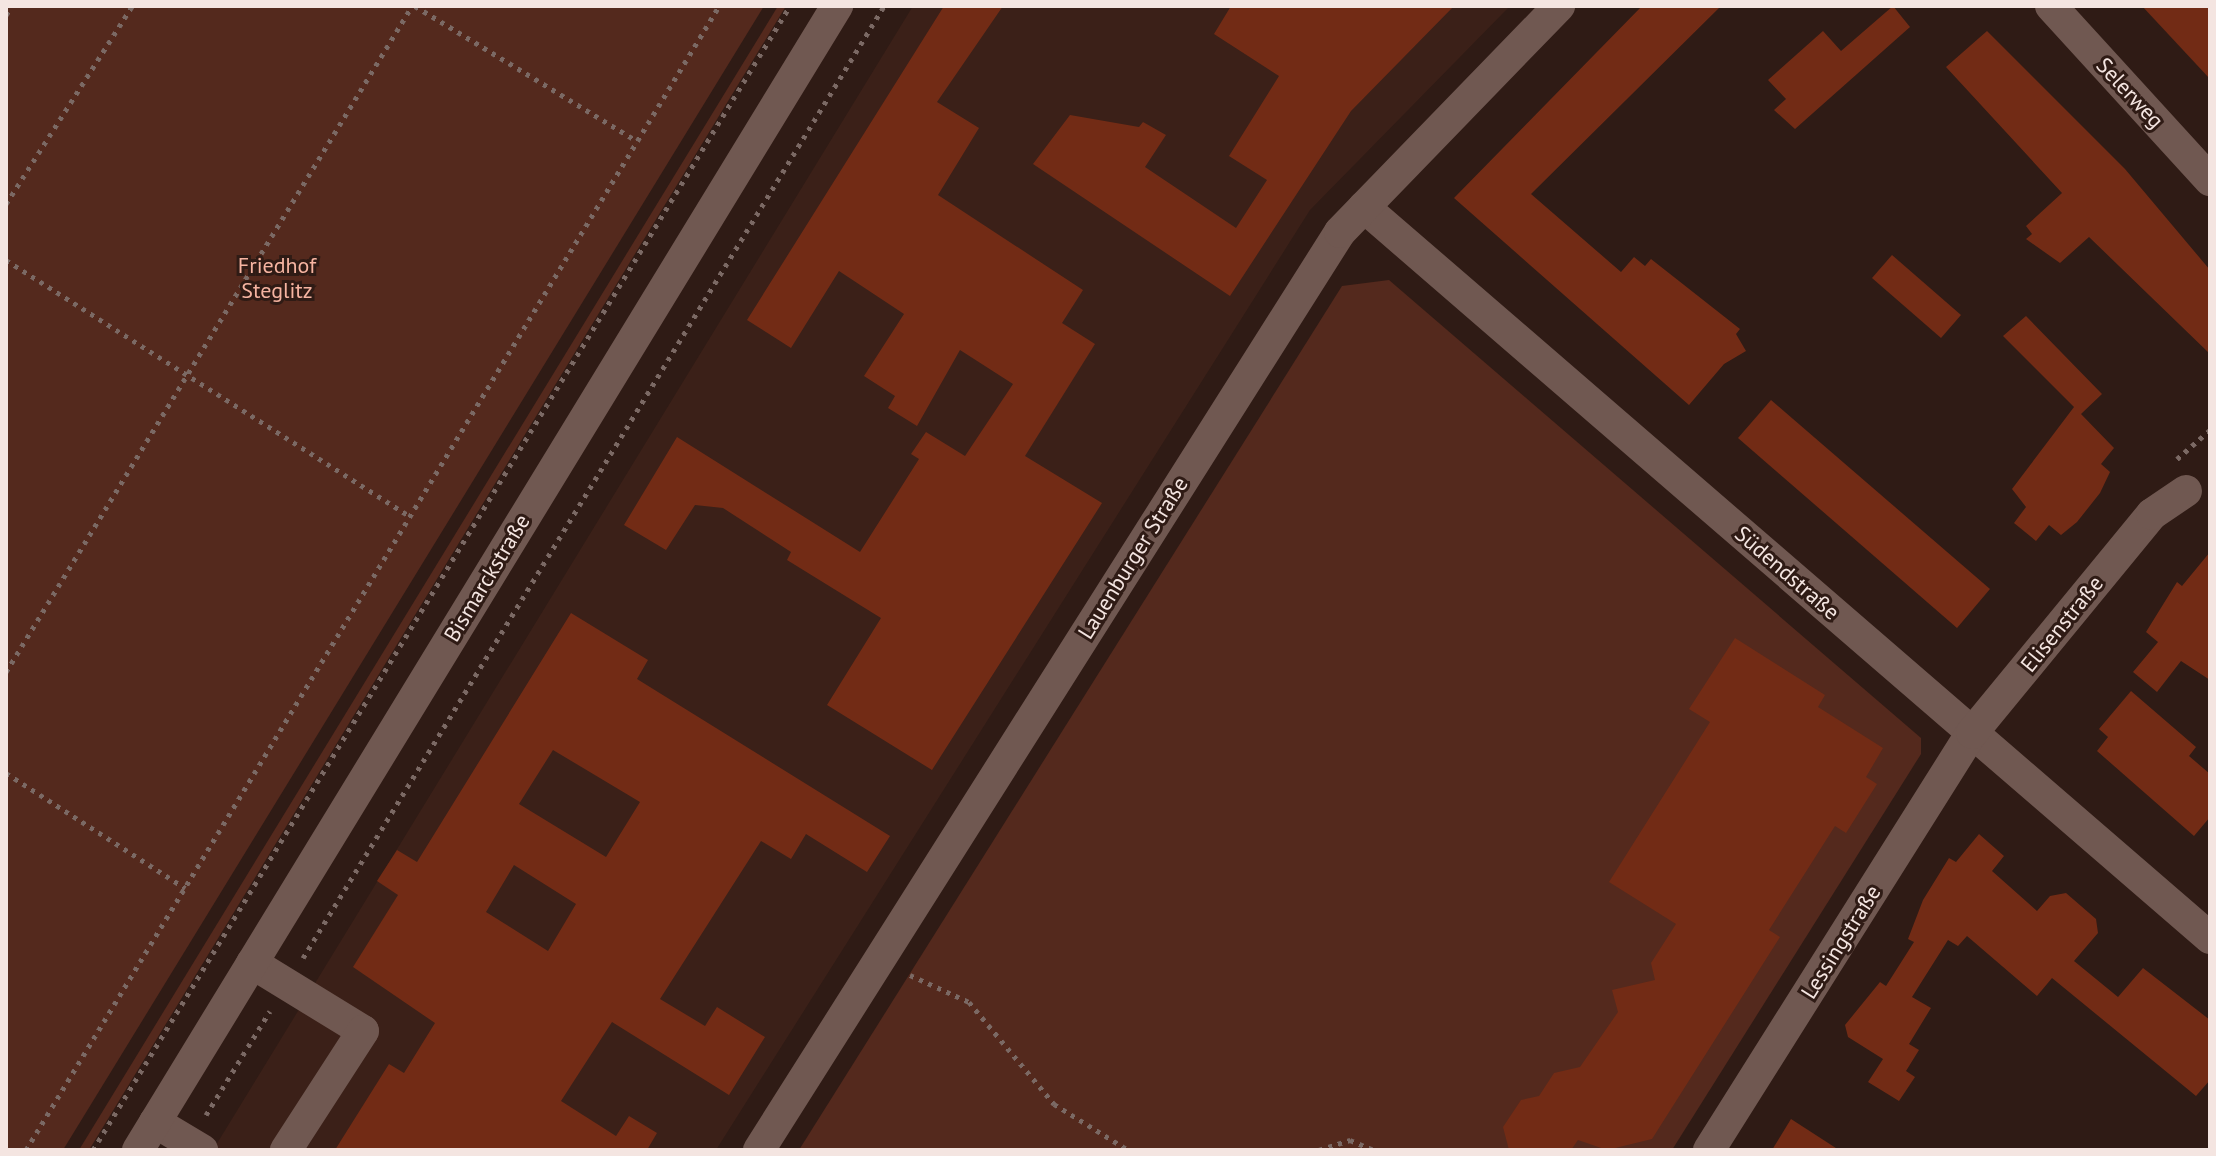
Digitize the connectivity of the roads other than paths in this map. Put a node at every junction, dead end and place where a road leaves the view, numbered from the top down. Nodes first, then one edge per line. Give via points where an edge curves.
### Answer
1 (837, 6) edge
2 (1559, 6) edge
3 (2051, 6) edge
4 (2210, 180) edge
5 (1364, 207) junction
6 (2186, 491) dead end
7 (1972, 733) junction
8 (2210, 938) edge
9 (252, 963) junction
10 (155, 1122) junction
11 (196, 1146) edge
12 (138, 1150) edge
13 (286, 1150) edge
14 (759, 1150) edge
15 (1709, 1150) edge

1 - 9 street, Bismarckstraße
2 - 5 street, Lauenburger Straße
3 - 4 street, Selerweg
5 - 7 street, Südendstraße
5 - 14 street, Lauenburger Straße via 1329,249
6 - 7 street, Elisenstraße via 2152,514
7 - 8 street, Südendstraße
7 - 15 street, Lessingstraße
9 - 10 street, Bismarckstraße
9 - 13 street via 363,1031
10 - 11 street
10 - 12 street, Bismarckstraße

